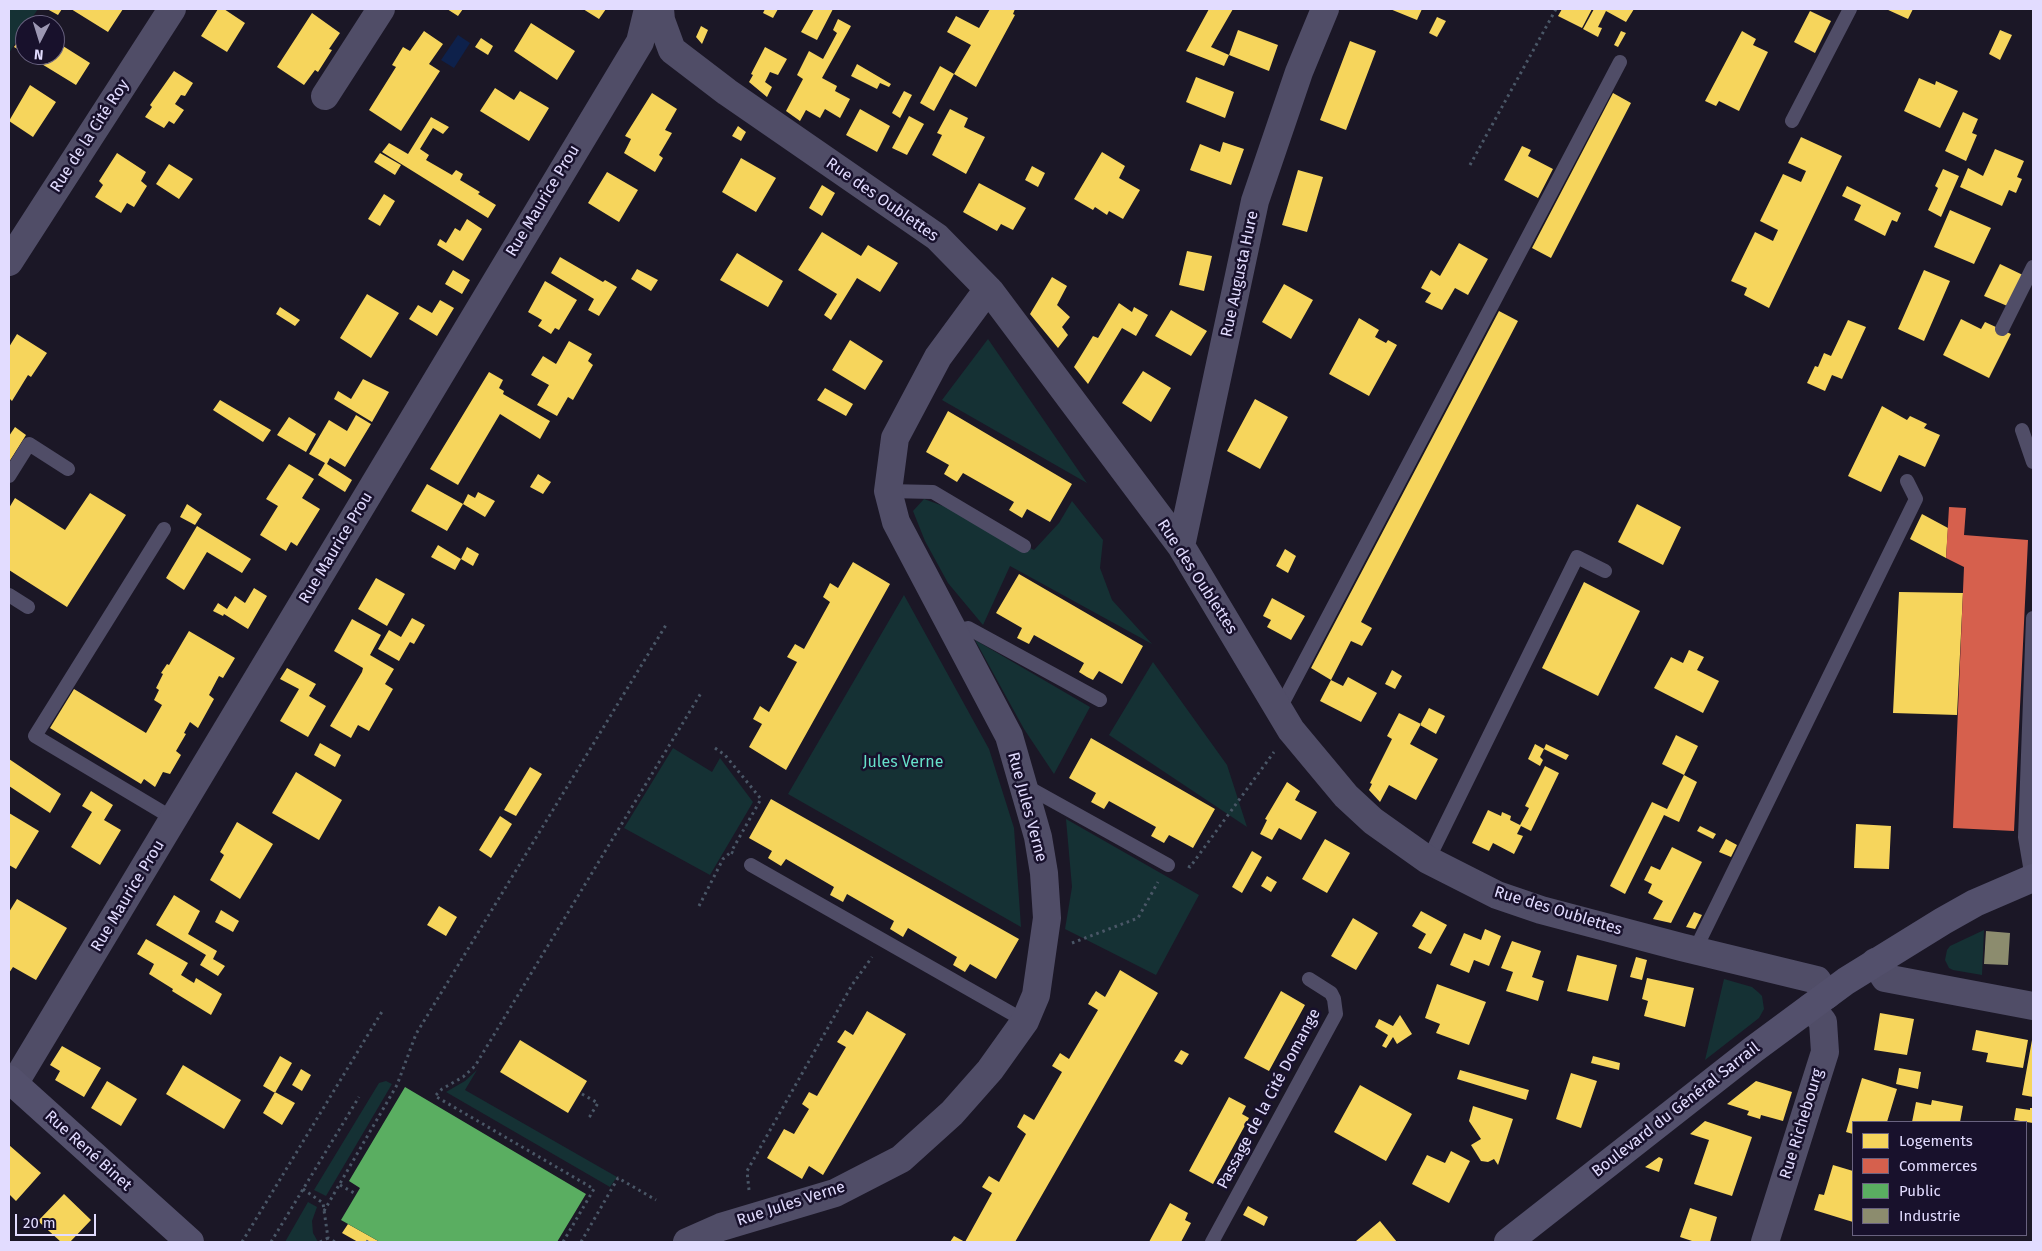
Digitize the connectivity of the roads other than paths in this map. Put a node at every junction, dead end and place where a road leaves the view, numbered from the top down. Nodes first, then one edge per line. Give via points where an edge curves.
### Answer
1 (172, 9) edge
2 (381, 9) edge
3 (648, 9) edge
4 (660, 9) edge
5 (1325, 9) edge
6 (1850, 9) edge
7 (1620, 62) dead end
8 (325, 96) dead end
9 (1792, 121) dead end
10 (9, 262) edge
11 (2033, 267) edge
12 (988, 290) junction
13 (2002, 329) dead end
14 (2022, 430) dead end
15 (2033, 462) edge
16 (68, 469) dead end
17 (9, 476) edge
18 (1908, 481) dead end
19 (888, 491) junction
20 (164, 529) dead end
21 (1024, 546) dead end
22 (1181, 546) junction
23 (1605, 571) dead end
24 (9, 595) edge
25 (28, 607) dead end
26 (2033, 618) edge
27 (953, 631) junction
28 (1100, 700) dead end
29 (1280, 708) junction
30 (1022, 784) junction
31 (174, 820) junction
32 (1428, 860) junction
33 (751, 865) road end
34 (1168, 865) dead end
35 (2033, 878) edge
36 (1694, 950) junction
37 (1875, 962) junction
38 (1309, 979) dead end
39 (1828, 994) junction
40 (2033, 1006) edge
41 (1025, 1021) junction
42 (12, 1082) edge
43 (180, 1239) edge
44 (687, 1242) edge
45 (1212, 1242) edge
46 (1508, 1242) edge
47 (1765, 1242) edge

1 - 10 street, Rue de la Cité Roy
2 - 8 street
3 - 31 street, Rue Maurice Prou via 640,42
4 - 12 street, Rue des Oublettes via 672,50 727,92 937,237
5 - 22 street, Rue Augusta Hure via 1299,72 1255,201
6 - 9 lane
7 - 29 lane
11 - 13 lane
12 - 19 street, Rue Jules Verne via 938,357 894,438
12 - 22 street, Rue des Oublettes
14 - 15 lane
16 - 17 lane via 29,444
18 - 36 lane via 1916,499
19 - 21 lane via 933,492
19 - 27 street, Rue Jules Verne via 896,522
20 - 31 lane via 35,736
22 - 29 street, Rue des Oublettes
23 - 32 lane via 1577,557
24 - 25 lane
26 - 35 lane via 2025,837
27 - 28 lane via 968,628
27 - 30 street, Rue Jules Verne via 1008,736
29 - 32 street, Rue des Oublettes via 1291,730 1346,796 1373,821
30 - 34 lane
30 - 41 street, Rue Jules Verne via 1038,837 1047,918 1036,995
31 - 42 street, Rue Maurice Prou
32 - 36 street, Rue des Oublettes via 1497,895 1541,910
33 - 41 lane
35 - 37 main road, Boulevard du Général Sarrail via 1975,903
36 - 39 street, Rue des Oublettes via 1817,980
37 - 39 main road, Boulevard du Général Sarrail
37 - 40 street via 1885,978
38 - 45 lane, Passage de la Cité Domange via 1331,993 1336,1014
39 - 46 main road, Boulevard du Général Sarrail
39 - 47 street, Rue Richebourg via 1823,1022 1825,1052
41 - 44 street, Rue Jules Verne via 990,1070 952,1114 901,1159 835,1193 721,1226
42 - 43 main road, Rue René Binet

